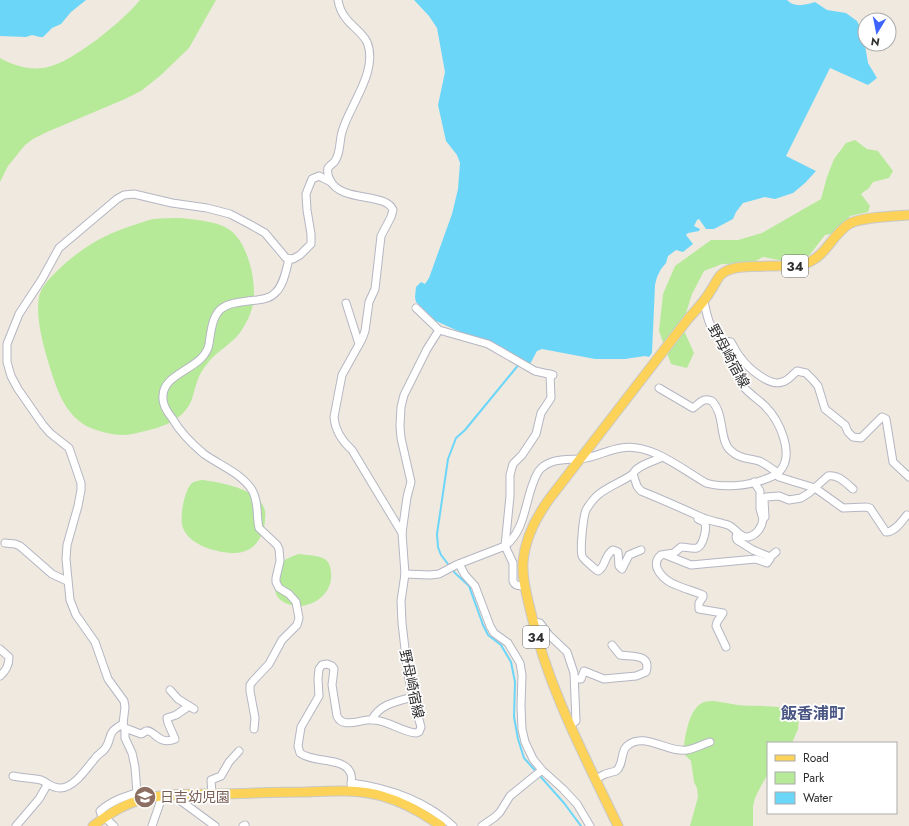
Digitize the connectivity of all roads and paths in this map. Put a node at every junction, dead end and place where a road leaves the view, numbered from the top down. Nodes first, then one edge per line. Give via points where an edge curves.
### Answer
1 (338, 0) edge
2 (331, 182) junction
3 (909, 215) edge
4 (289, 259) junction
5 (704, 301) junction
6 (346, 303) dead end
7 (416, 308) dead end
8 (439, 330) junction
9 (724, 341) junction
10 (7, 344) junction
11 (359, 344) junction
12 (0, 351) edge
13 (659, 388) dead end
14 (662, 457) junction
15 (580, 459) junction
16 (633, 474) junction
17 (777, 474) junction
18 (909, 477) edge
19 (754, 482) junction
20 (815, 488) junction
21 (853, 489) dead end
22 (677, 508) junction
23 (908, 515) edge
24 (763, 519) junction
25 (402, 533) junction
26 (737, 533) junction
27 (6, 543) dead end
28 (505, 546) junction
29 (641, 550) dead end
30 (666, 555) junction
31 (457, 564) junction
32 (405, 574) junction
33 (67, 581) junction
34 (525, 586) junction
35 (533, 622) junction
36 (612, 645) dead end
37 (726, 647) dead end
38 (0, 649) edge
39 (0, 676) edge
40 (575, 679) junction
41 (170, 690) dead end
42 (413, 697) junction
43 (372, 720) junction
44 (570, 725) junction
45 (124, 726) junction
46 (254, 730) dead end
47 (710, 742) dead end
48 (238, 751) dead end
49 (542, 770) junction
50 (13, 776) dead end
51 (596, 779) junction
52 (47, 785) junction
53 (351, 787) junction
54 (212, 794) junction
55 (180, 795) junction
56 (162, 797) junction
57 (104, 817) junction
58 (16, 826) edge
59 (93, 826) edge
60 (114, 826) edge
61 (152, 826) edge
62 (215, 826) edge
63 (441, 826) edge
64 (453, 826) edge
65 (482, 826) edge
66 (590, 826) edge
67 (618, 826) edge

1 - 2 street via 345,18 367,42 370,54 362,89 342,132 340,152 328,168
2 - 4 street via 319,176 312,180 306,197 311,244 300,255
2 - 11 street via 345,192 390,204 394,210 381,236 375,289 365,331
3 - 5 main road, 野母崎宿線 / 34 via 849,224 821,255 807,263 728,270 722,273
4 - 10 street via 265,234 230,214 134,194 124,196 117,199 59,248 18,314
4 - 46 street via 282,284 275,293 267,298 229,304 220,310 213,320 207,351 200,361 168,383 162,397 177,427 204,454 238,475 253,492 259,528 279,549 280,561 276,582 279,588 296,602 299,618 297,625 282,640 269,664 250,685 255,718
5 - 9 street, 野母崎宿線 via 710,325
5 - 15 main road, 野母崎宿線 / 34
6 - 11 street
7 - 8 street
8 - 25 street via 409,383 401,407 401,438 411,482
8 - 28 street via 488,344 535,371 552,374 551,398 541,412 536,434 513,464
9 - 17 street, 野母崎宿線 via 743,385 766,407 783,435 786,452 784,463
9 - 18 street via 731,342 751,369 766,380 781,383 797,372 806,373 818,386 825,409 845,425 853,437 861,438 877,420 886,418 893,462
10 - 12 street
10 - 33 street via 7,362 18,390 50,433 69,448 81,483 78,506 67,545
11 - 25 street via 342,375 334,417 335,428 352,450
13 - 17 street via 694,408 706,399 712,401 720,412 726,443 731,451 745,459 760,461
14 - 15 street via 645,449 632,447
14 - 16 street via 638,468
14 - 19 street via 710,484 724,486
15 - 28 street via 557,460 542,468 533,483 518,530
15 - 34 main road, 野母崎宿線 / 34 via 537,516 524,553
16 - 22 street via 641,491
16 - 29 street via 607,488 589,505 581,545 582,557 598,570 613,550 618,552 619,568 622,569 629,555
17 - 19 street
17 - 20 street via 779,477
19 - 24 street via 760,491
20 - 21 street via 832,475
20 - 23 street via 832,499 840,508 870,508 886,532 898,526
20 - 24 street via 794,500 779,496 765,497
22 - 26 street via 727,525
22 - 30 street via 704,522 704,535 698,547 681,547 676,552
24 - 26 street via 754,534 748,537
25 - 32 street, 野母崎宿線
26 - 30 street via 736,539 743,545 762,555 773,554 767,563 756,559 691,565
27 - 33 street via 20,546 52,574
28 - 31 street
28 - 34 street via 513,563 514,583
30 - 37 street via 658,557 657,570 670,582 703,595 698,604 699,610 724,613 716,626
31 - 32 street via 439,574
31 - 49 street via 475,586 490,626 508,642 520,663 522,729 533,759
32 - 42 street, 野母崎宿線 via 401,601 402,623
33 - 45 street via 76,615 95,642 108,680 124,701
34 - 35 main road, 野母崎宿線 / 34
35 - 40 street via 540,623 567,652
35 - 44 main road, 野母崎宿線 / 34 via 551,681
36 - 40 street via 620,655 642,658 646,662 646,672 636,676 604,679 584,671 580,679
38 - 39 street via 9,657 8,666
40 - 44 street via 576,721
41 - 45 street via 178,699 192,707 167,718 175,740 163,741 150,732 141,734
42 - 43 street via 387,705 374,715
42 - 43 street, 野母崎宿線 via 421,727 419,732 409,732
43 - 53 street, 野母崎宿線 via 345,723 338,720 332,690 334,668 327,664 320,667 319,696 301,727 299,751 306,756 344,765 350,771
44 - 51 main road, 野母崎宿線 / 34
45 - 52 street via 115,728 110,733 104,749 73,782 62,788
45 - 57 street via 140,793 105,806 100,811
47 - 51 street via 680,750 639,740 623,750 619,769
48 - 54 street via 221,776 211,780
49 - 65 street via 510,796 500,812
49 - 66 street via 577,804
50 - 52 street via 43,781
51 - 67 main road, 野母崎宿線 / 34
52 - 58 street via 39,799
53 - 54 main road
53 - 63 main road via 393,800 424,814
53 - 64 street via 370,786 394,791 422,803
54 - 55 main road
55 - 56 main road
55 - 62 street via 181,801
56 - 57 main road via 142,799
56 - 61 street
57 - 59 main road
57 - 60 street

